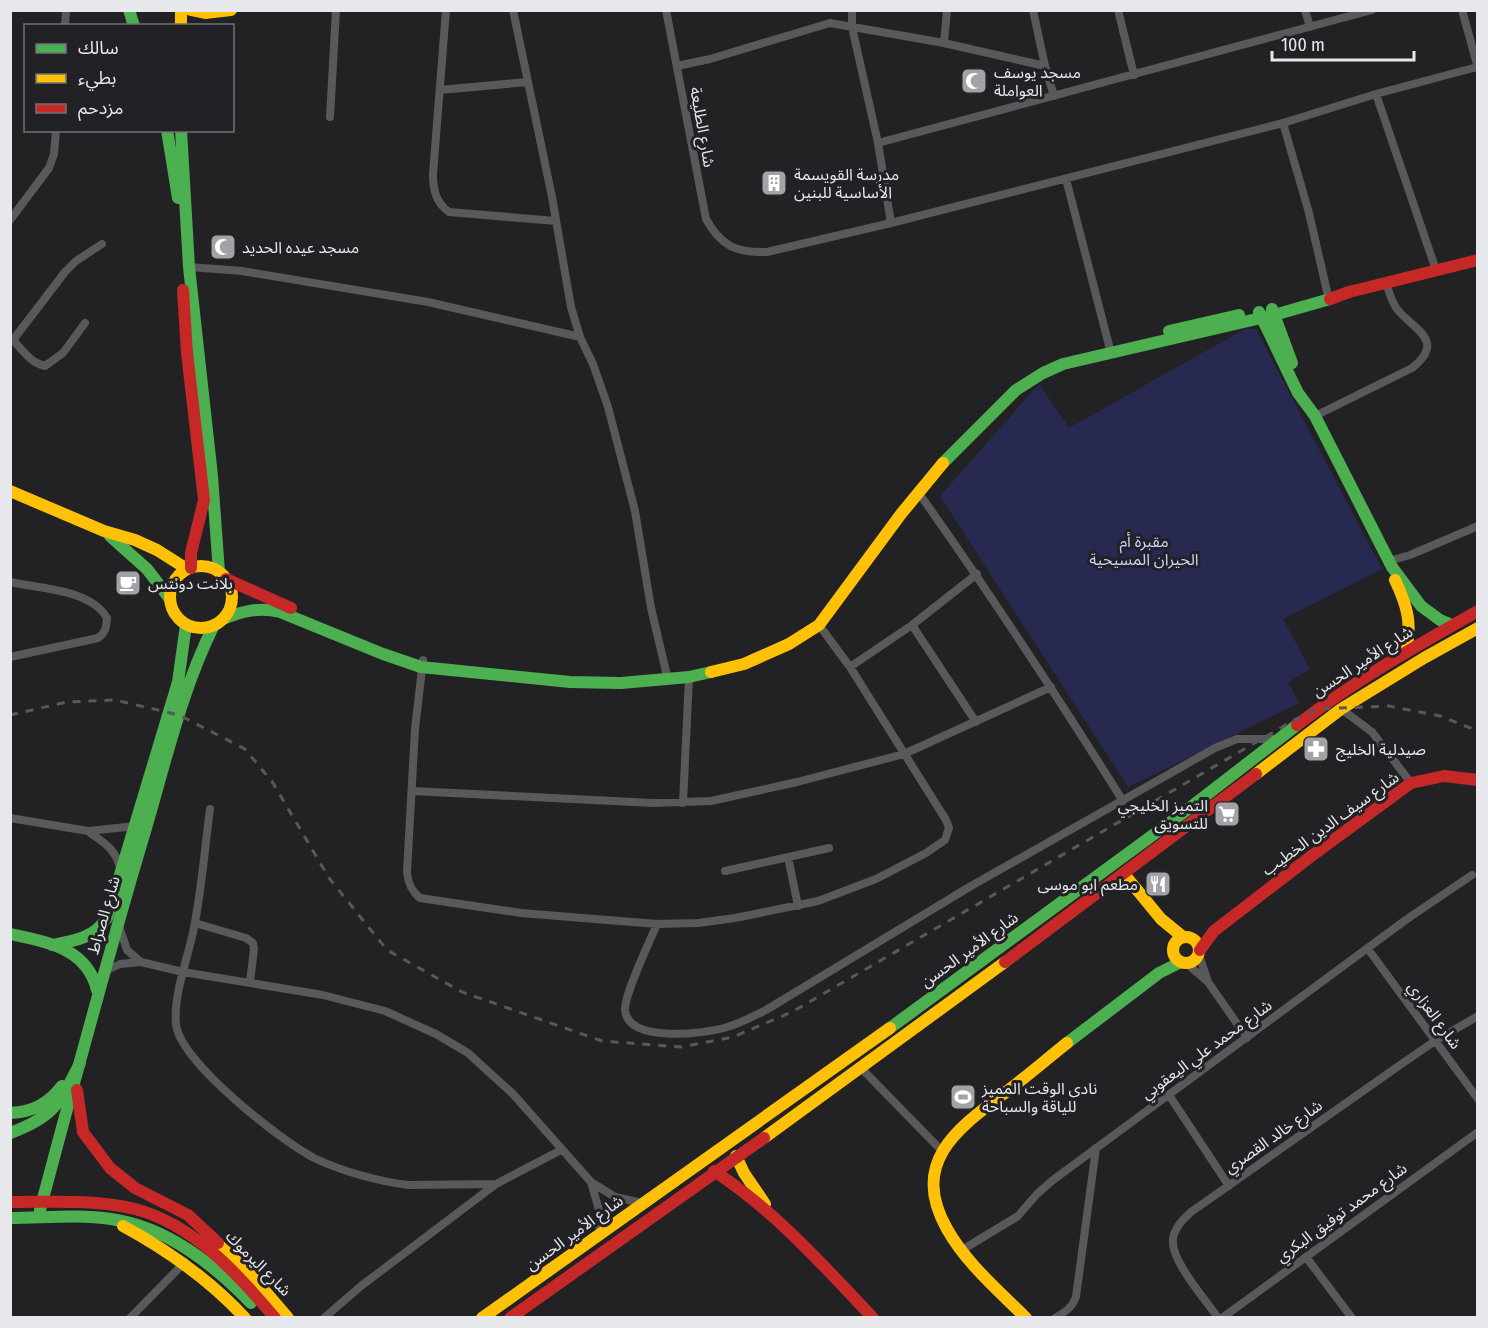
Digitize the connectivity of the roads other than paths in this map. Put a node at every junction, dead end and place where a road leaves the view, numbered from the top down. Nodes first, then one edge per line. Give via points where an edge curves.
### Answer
1 (191, 10) edge
2 (231, 10) edge
3 (336, 10) edge
4 (446, 10) edge
5 (513, 10) edge
6 (666, 10) edge
7 (852, 10) edge
8 (947, 10) edge
9 (1033, 10) edge
10 (1118, 10) edge
11 (1305, 10) edge
12 (1372, 10) edge
13 (1462, 10) edge
14 (852, 27) junction
15 (1310, 27) junction
16 (944, 43) junction
17 (677, 66) junction
18 (1045, 66) junction
19 (1477, 68) edge
20 (1134, 75) junction
21 (528, 82) junction
22 (440, 90) junction
23 (1376, 94) junction
24 (1054, 96) junction
25 (330, 117) dead end
26 (1283, 123) junction
27 (56, 132) edge
28 (167, 132) edge
29 (181, 132) edge
30 (878, 143) junction
31 (1066, 179) junction
32 (10, 220) edge
33 (556, 221) junction
34 (891, 222) junction
35 (102, 244) dead end
36 (1478, 260) edge
37 (189, 267) junction
38 (1436, 270) junction
39 (1386, 283) junction
40 (1329, 297) junction
41 (1273, 311) junction
42 (1260, 314) junction
43 (85, 322) dead end
44 (580, 337) junction
45 (12, 338) edge
46 (1110, 350) junction
47 (1307, 403) junction
48 (1315, 416) junction
49 (10, 491) edge
50 (918, 492) junction
51 (1478, 525) edge
52 (104, 531) junction
53 (1390, 564) junction
54 (189, 568) junction
55 (976, 574) junction
56 (222, 575) junction
57 (10, 582) edge
58 (170, 599) junction
59 (1478, 611) edge
60 (219, 622) junction
61 (186, 625) junction
62 (819, 625) junction
63 (912, 625) junction
64 (1452, 625) junction
65 (1478, 628) edge
66 (1405, 652) junction
67 (10, 657) edge
68 (422, 664) junction
69 (850, 667) junction
70 (689, 677) junction
71 (668, 680) junction
72 (1051, 687) junction
73 (1327, 702) junction
74 (1341, 709) junction
75 (976, 722) junction
76 (1277, 740) junction
77 (904, 754) junction
78 (1478, 780) edge
79 (1411, 783) junction
80 (412, 791) junction
81 (1123, 801) junction
82 (683, 803) junction
83 (210, 809) dead end
84 (10, 818) edge
85 (136, 826) junction
86 (88, 831) junction
87 (829, 848) dead end
88 (788, 857) junction
89 (725, 871) dead end
90 (122, 872) junction
91 (1124, 874) junction
92 (1472, 875) dead end
93 (798, 906) junction
94 (1161, 920) junction
95 (118, 923) junction
96 (195, 923) junction
97 (657, 924) junction
98 (1214, 931) junction
99 (13, 936) edge
100 (1187, 937) junction
101 (52, 945) junction
102 (1173, 948) junction
103 (1368, 949) junction
104 (1199, 952) junction
105 (141, 962) junction
106 (1184, 963) junction
107 (104, 972) junction
108 (183, 972) junction
109 (1159, 973) junction
110 (250, 982) junction
111 (1208, 982) junction
112 (98, 994) junction
113 (1478, 1016) edge
114 (1247, 1038) junction
115 (1435, 1041) junction
116 (81, 1056) junction
117 (860, 1067) junction
118 (76, 1078) junction
119 (1169, 1095) junction
120 (1478, 1099) edge
121 (10, 1113) edge
122 (1478, 1131) edge
123 (10, 1133) edge
124 (1096, 1148) junction
125 (561, 1150) junction
126 (942, 1151) junction
127 (736, 1156) junction
128 (714, 1171) junction
129 (591, 1182) junction
130 (496, 1184) junction
131 (1229, 1186) junction
132 (12, 1201) edge
133 (642, 1203) junction
134 (10, 1218) edge
135 (38, 1219) junction
136 (111, 1219) junction
137 (776, 1220) junction
138 (188, 1230) junction
139 (600, 1234) junction
140 (218, 1243) junction
141 (962, 1250) junction
142 (1306, 1257) junction
143 (185, 1262) junction
144 (130, 1317) edge
145 (245, 1317) edge
146 (263, 1317) edge
147 (275, 1317) edge
148 (288, 1317) edge
149 (324, 1317) edge
150 (482, 1317) edge
151 (511, 1317) edge
152 (873, 1317) edge
153 (1026, 1317) edge
154 (1055, 1317) edge
155 (1220, 1317) edge
156 (1352, 1317) edge

1 - 2 main road
3 - 25 street
4 - 22 street
5 - 21 street
6 - 17 street, شارع الطليعة
7 - 14 street
8 - 16 street
9 - 18 street
10 - 20 street
11 - 15 street
12 - 15 street
13 - 19 street
14 - 16 street
14 - 17 street via 831,23
14 - 30 street
15 - 20 street
16 - 18 street
17 - 34 street, شارع الطليعة via 706,219 723,243 751,252 767,252
18 - 24 street
19 - 23 street
20 - 24 street
21 - 22 street
21 - 33 street
22 - 33 street via 433,185 441,207 449,212
23 - 26 street
23 - 38 street
24 - 30 street
26 - 31 street
26 - 40 street
27 - 32 street via 49,168
28 - 54 main road via 179,205 187,353 204,500
29 - 37 main road
30 - 34 street
31 - 34 street
31 - 46 street
33 - 44 street
35 - 45 street via 76,261
36 - 38 main road
37 - 44 street via 243,271 428,302
37 - 56 main road
38 - 39 main road
39 - 40 main road
39 - 48 street via 1397,309 1425,339 1424,356 1412,368
40 - 41 main road
41 - 42 main road
41 - 47 main road
42 - 46 main road
42 - 47 main road via 1298,393
43 - 45 street via 63,353 45,366 31,359
44 - 71 street via 608,407 635,512
46 - 50 main road via 1090,353 1046,371 1016,390
47 - 48 main road
48 - 53 main road
49 - 52 main road
50 - 55 street
50 - 62 main road
51 - 53 street
52 - 54 main road via 135,540
52 - 58 main road via 147,569
53 - 64 main road via 1421,606
53 - 66 main road via 1408,610 1411,632
54 - 56 main road via 210,568
54 - 58 main road via 175,579
55 - 63 street
55 - 72 street
56 - 60 main road via 232,599
56 - 68 main road
57 - 67 street via 87,600 107,618 106,628 98,638
58 - 61 main road via 172,609
59 - 64 main road, شارع الأمير الحسن
60 - 61 main road via 205,628
60 - 68 main road via 247,610 265,608 383,654
60 - 95 main road, شارع الصراط via 202,649 179,715
61 - 85 main road, شارع الصراط via 178,682
62 - 69 street
62 - 70 main road via 789,644 744,664
63 - 69 street
63 - 75 street
64 - 66 main road, شارع الأمير الحسن
65 - 74 main road, شارع الأمير الحسن
66 - 73 main road, شارع الأمير الحسن
68 - 71 main road via 570,682
68 - 80 street
69 - 77 street
70 - 71 main road
70 - 82 street
72 - 75 street
72 - 81 street
73 - 74 street
73 - 76 main road, شارع الأمير الحسن
74 - 79 street via 1372,732
74 - 91 main road, شارع الأمير الحسن
75 - 77 street
76 - 81 street via 1229,741
76 - 133 main road, شارع الأمير الحسن via 952,983
77 - 82 street via 786,785
77 - 93 street via 946,820 949,828 945,840 876,879
78 - 79 main road, شارع سيف الدين الخطيب via 1445,775
79 - 98 main road, شارع سيف الدين الخطيب
80 - 82 street
80 - 97 street via 408,880 420,898 521,914
81 - 97 street via 766,1010 722,1028 663,1033 637,1028 628,1019 628,991
83 - 96 street
84 - 86 street
85 - 86 street
85 - 90 main road, شارع الصراط
86 - 90 street via 114,852
87 - 88 street
88 - 89 street
88 - 93 street
90 - 101 main road, شارع الصراط via 103,926 80,940
91 - 94 main road
91 - 117 main road, شارع الأمير الحسن
92 - 103 street, شارع محمد علي اليعقوبي
93 - 97 street via 698,923
94 - 100 main road
94 - 102 main road
95 - 105 street via 127,950
95 - 107 main road, شارع الصراط
96 - 108 street
96 - 110 street via 253,943
98 - 100 main road, شارع سيف الدين الخطيب
98 - 104 main road, شارع سيف الدين الخطيب
99 - 101 main road
100 - 102 main road via 1177,941
100 - 104 main road via 1197,943
101 - 112 main road via 85,963
102 - 106 main road via 1175,957
102 - 109 main road
103 - 114 street, شارع محمد علي اليعقوبي
103 - 115 street, شارع العزاري
104 - 106 main road via 1194,961
104 - 111 street
105 - 107 street via 120,964
105 - 108 street
106 - 109 main road
106 - 111 street
107 - 112 main road, شارع الصراط
108 - 110 street
108 - 130 street via 176,1024 183,1044 234,1099 291,1144 333,1165 396,1184
109 - 126 main road via 958,1130
110 - 125 street via 385,1011 436,1034 491,1072
111 - 114 street
112 - 116 main road, شارع الصراط
113 - 115 street, شارع خالد القصري
114 - 119 street, شارع محمد علي اليعقوبي
115 - 120 street, شارع العزاري
115 - 131 street, شارع خالد القصري
116 - 118 main road, شارع الصراط
116 - 121 main road via 49,1102 34,1110
116 - 123 main road via 60,1103 49,1115
117 - 126 street
117 - 127 main road, شارع الأمير الحسن
118 - 135 main road, شارع الصراط
118 - 140 main road via 83,1132 110,1168 135,1188 188,1215
119 - 124 street, شارع محمد علي اليعقوبي
119 - 131 street
122 - 142 street, شارع محمد توفيق البكري
124 - 141 street, شارع محمد علي اليعقوبي via 1044,1188 1018,1216
124 - 154 street via 1076,1296 1067,1311
125 - 129 street
125 - 130 street
126 - 141 main road via 934,1197 951,1236
127 - 128 main road, شارع الأمير الحسن
127 - 137 main road
128 - 137 main road
128 - 151 main road, شارع الأمير الحسن
129 - 133 street via 623,1200
129 - 139 street via 599,1210
130 - 149 street
131 - 155 street, شارع خالد القصري via 1185,1218 1173,1238 1181,1265
132 - 138 main road, شارع اليرموك via 115,1205
133 - 139 main road, شارع الأمير الحسن
134 - 135 main road, شارع اليرموك
135 - 136 main road, شارع اليرموك
136 - 143 main road
136 - 146 main road, شارع اليرموك via 165,1236 190,1251 250,1301
137 - 152 main road
138 - 140 main road, شارع اليرموك
138 - 147 main road, شارع اليرموك
139 - 150 main road, شارع الأمير الحسن
140 - 148 main road, شارع اليرموك
141 - 153 main road
142 - 155 street, شارع محمد توفيق البكري
142 - 156 street
143 - 144 street
143 - 145 main road via 212,1282

